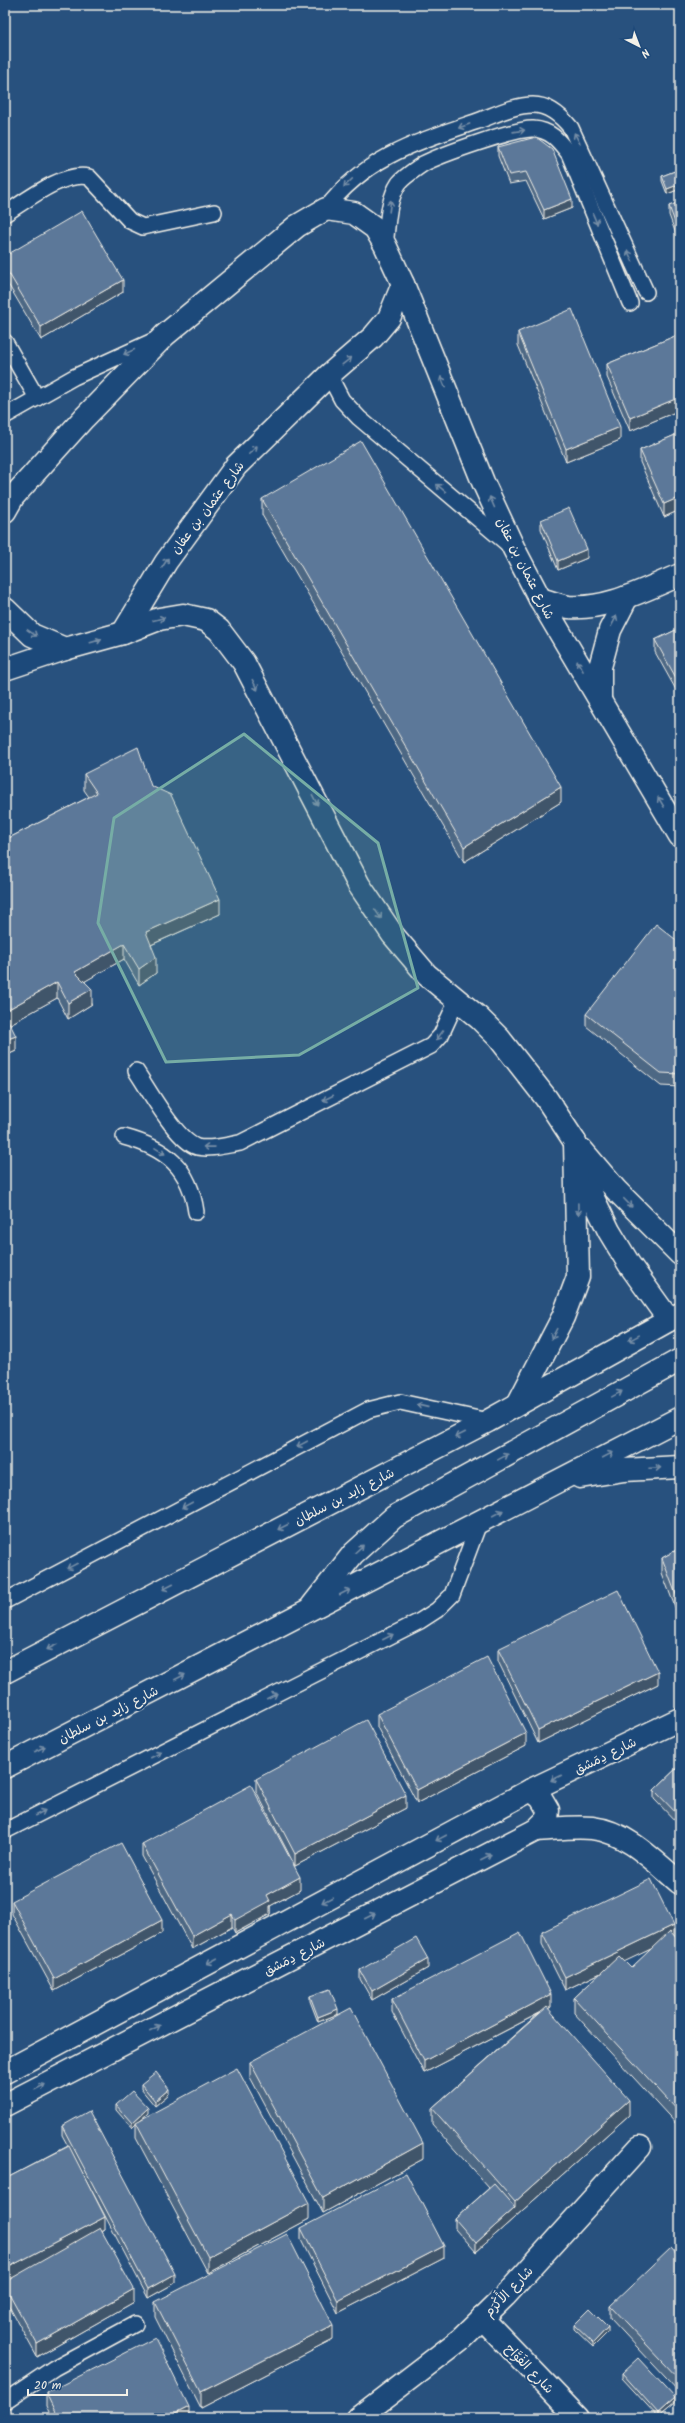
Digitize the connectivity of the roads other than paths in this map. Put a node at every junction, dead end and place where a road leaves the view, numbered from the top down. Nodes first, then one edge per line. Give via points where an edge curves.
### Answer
1 (326, 209) junction
2 (214, 212) dead end
3 (5, 214) edge
4 (385, 245) junction
5 (403, 284) junction
6 (646, 292) dead end
7 (630, 302) dead end
8 (165, 335) junction
9 (5, 342) edge
10 (329, 375) junction
11 (37, 398) junction
12 (5, 416) edge
13 (5, 511) edge
14 (514, 549) junction
15 (680, 575) edge
16 (627, 597) junction
17 (540, 599) junction
18 (5, 609) edge
19 (123, 633) junction
20 (65, 649) junction
21 (5, 669) edge
22 (600, 700) junction
23 (678, 828) edge
24 (457, 1000) junction
25 (136, 1071) dead end
26 (124, 1137) dead end
27 (575, 1142) junction
28 (196, 1212) dead end
29 (680, 1254) edge
30 (676, 1318) edge
31 (680, 1360) edge
32 (519, 1402) junction
33 (680, 1418) edge
34 (488, 1421) junction
35 (680, 1467) edge
36 (561, 1480) junction
37 (479, 1523) junction
38 (5, 1601) edge
39 (307, 1611) junction
40 (5, 1672) edge
41 (680, 1719) edge
42 (5, 1767) edge
43 (531, 1790) junction
44 (536, 1830) junction
45 (5, 1831) edge
46 (680, 1883) edge
47 (5, 2072) edge
48 (5, 2105) edge
49 (640, 2147) dead end
50 (482, 2318) junction
51 (135, 2324) dead end
52 (5, 2401) edge
53 (358, 2418) edge
54 (578, 2418) edge

1 - 4 main road, شارع عثمان بن عفان via 344,210 365,219 376,228
6 -> 1 lane via 571,128 564,119 550,110 534,105 512,109 415,143 353,178
1 - 8 main road via 297,226
2 - 3 lane via 143,228 130,221 89,177 79,175 67,177
4 - 5 main road, شارع عثمان بن عفان
4 -> 7 lane via 391,198 400,183 424,164 515,131 533,129 550,132 569,154
10 -> 5 main road, شارع عثمان بن عفان via 362,349 381,328 389,318
14 -> 5 main road, شارع عثمان بن عفان via 483,482
8 -> 11 lane via 74,377
8 - 13 main road via 84,418 13,498
9 - 11 lane
14 -> 10 lane via 358,418 342,400
19 -> 10 main road, شارع عثمان بن عفان via 166,562 236,466
11 - 12 lane
14 - 17 main road, شارع عثمان بن عفان
15 - 16 main road
16 - 17 main road via 599,605 569,607
22 -> 16 main road via 600,667 610,630
22 -> 17 main road, شارع عثمان بن عفان
18 -> 20 main road via 32,635
20 -> 19 main road
19 -> 24 main road via 159,619 183,615 206,620 219,630 244,663 359,885 393,936 427,975
20 - 21 main road
23 -> 22 main road, شارع عثمان بن عفان
24 -> 25 lane via 441,1034 431,1046 240,1142 219,1147 197,1147 182,1137
24 - 27 main road via 479,1018 520,1063
26 -> 28 lane via 151,1146 174,1162 190,1185
27 -> 29 main road via 616,1190
27 - 30 main road via 593,1198 609,1231 629,1264
27 -> 32 main road via 578,1277 563,1317
30 -> 32 main road, شارع زايد بن سلطان
39 -> 31 main road via 353,1554 394,1517
32 - 34 main road, شارع زايد بن سلطان
36 -> 33 main road, شارع زايد بن سلطان
34 -> 38 lane via 400,1402 368,1410
34 -> 40 main road, شارع زايد بن سلطان
36 -> 35 main road via 624,1470
37 -> 36 main road, شارع زايد بن سلطان
39 -> 37 main road, شارع زايد بن سلطان
45 -> 37 lane via 420,1621 437,1610 452,1595
42 -> 39 main road, شارع زايد بن سلطان
41 -> 43 main road, شارع دِمَشق
43 - 44 main road, شارع دِمَشق via 541,1798 548,1810 547,1820
43 -> 47 main road, شارع دِمَشق
44 - 46 main road via 593,1828 617,1835 637,1847
48 -> 44 main road, شارع دِمَشق
49 - 50 main road, شارع الأَكْرَم via 506,2296
50 - 53 main road, شارع الأَكْرَم via 461,2339
50 - 54 main road, شارع الفَوَّاح
51 - 52 lane via 54,2368

